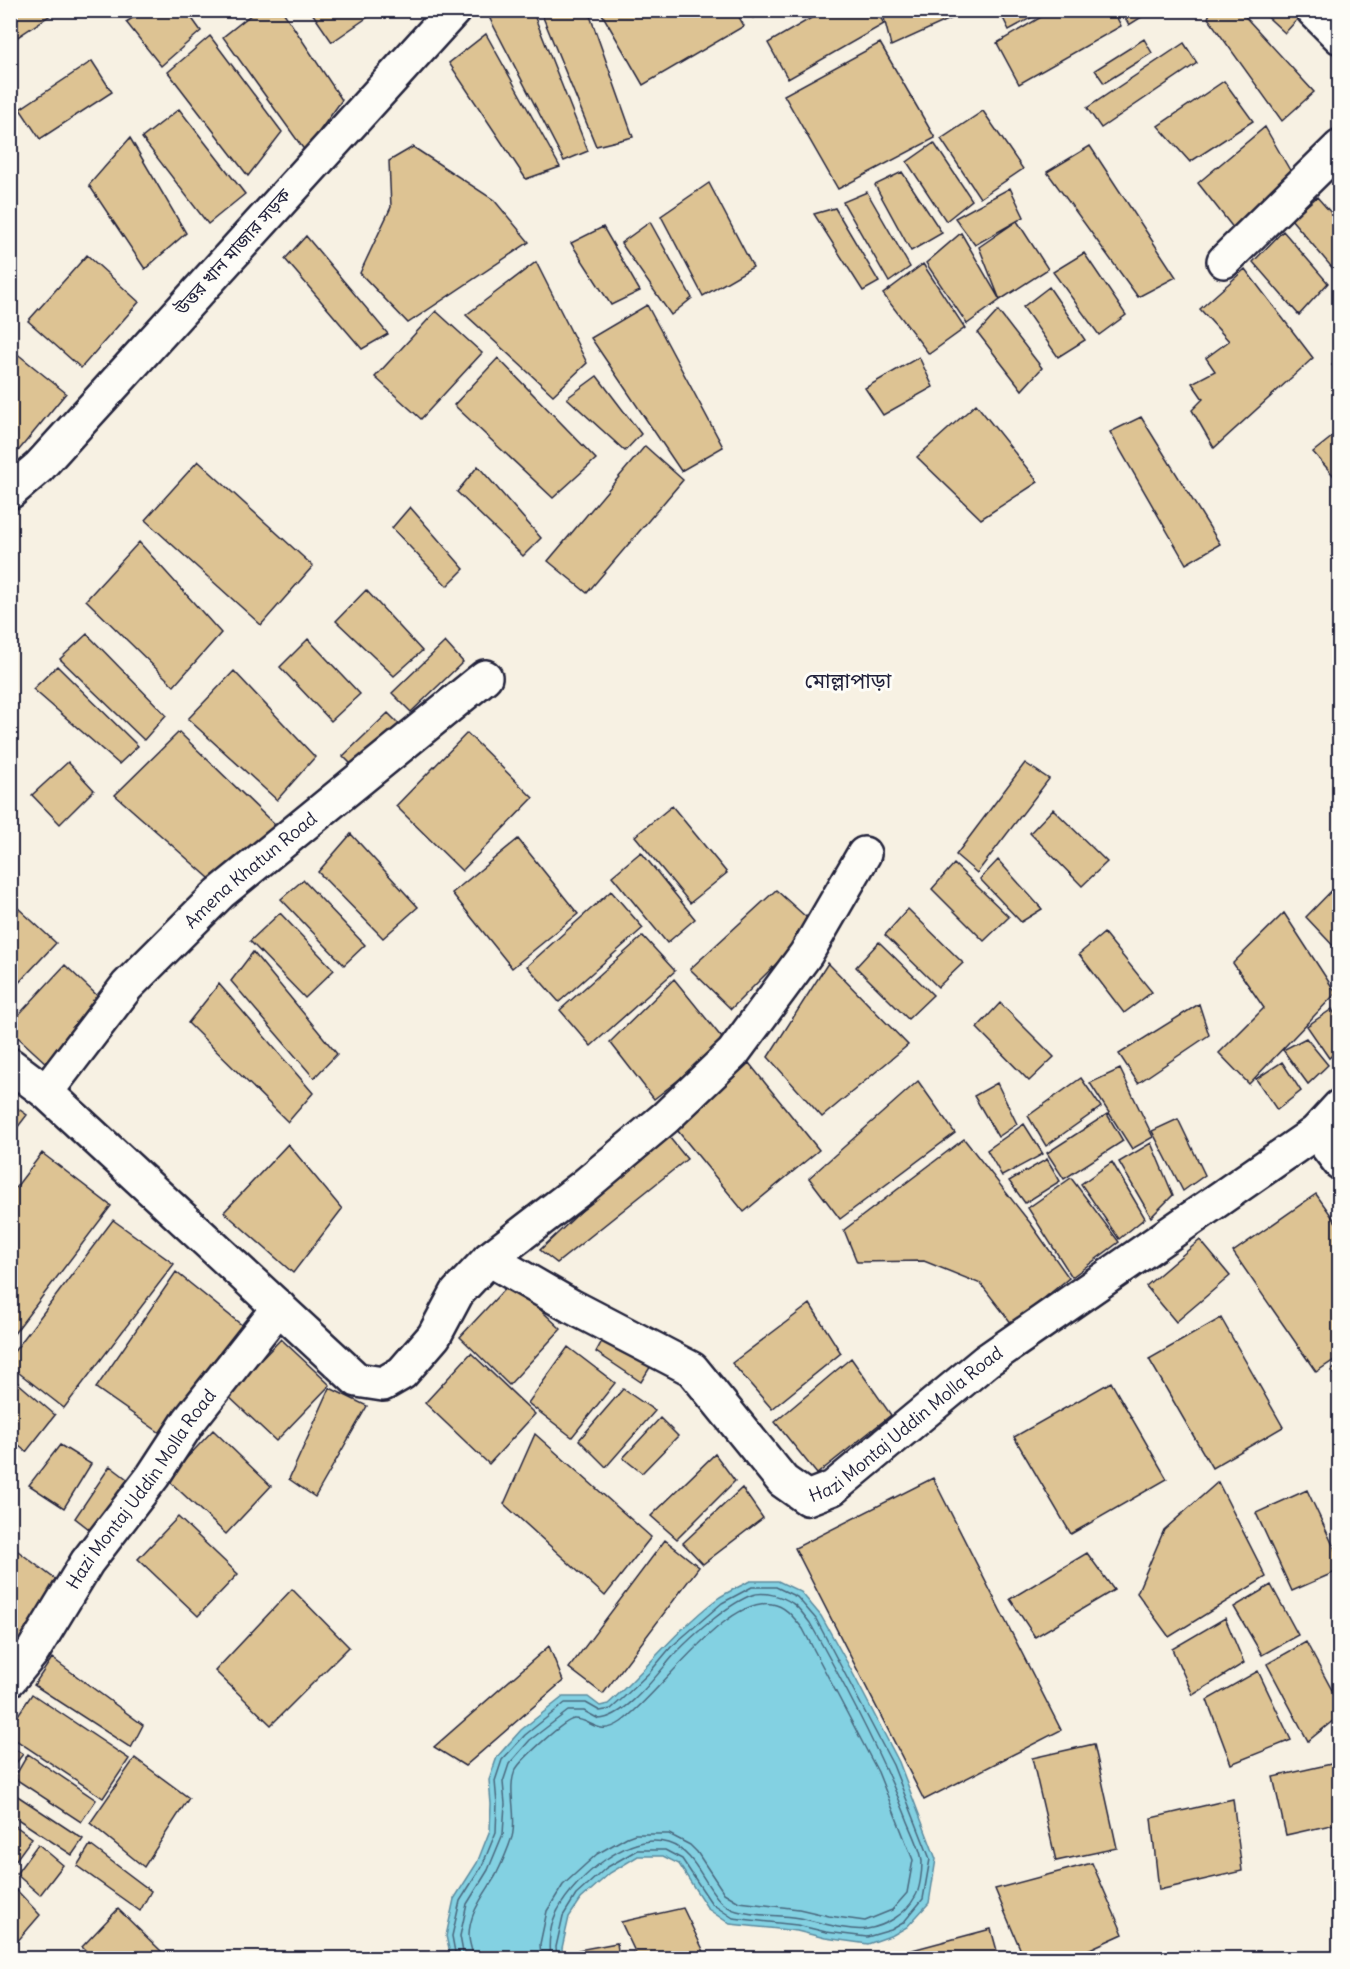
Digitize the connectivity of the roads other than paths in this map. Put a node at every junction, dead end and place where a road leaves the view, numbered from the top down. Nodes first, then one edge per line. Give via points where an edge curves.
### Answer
1 (454, 10) edge
2 (1313, 10) edge
3 (1340, 37) edge
4 (1340, 147) edge
5 (1224, 261) dead end
6 (10, 492) edge
7 (485, 678) dead end
8 (864, 854) dead end
9 (10, 1065) edge
10 (46, 1092) junction
11 (1340, 1106) edge
12 (1316, 1132) junction
13 (1340, 1163) edge
14 (489, 1259) junction
15 (279, 1306) junction
16 (10, 1679) edge

1 - 6 street, উত্তর খান মাজার সড়ক via 39,467
2 - 3 street
4 - 5 street
7 - 10 street, Amena Khatun Road via 220,893 127,986
8 - 14 street via 806,954 733,1053 665,1118
9 - 10 street
10 - 15 street
11 - 12 street, Hazi Montaj Uddin Molla Road
12 - 13 street
12 - 14 street, Hazi Montaj Uddin Molla Road via 986,1361 833,1488 807,1498 783,1481 692,1369
14 - 15 street via 457,1293 434,1336 402,1373 383,1384 357,1380
15 - 16 street, Hazi Montaj Uddin Molla Road via 87,1562 33,1652

